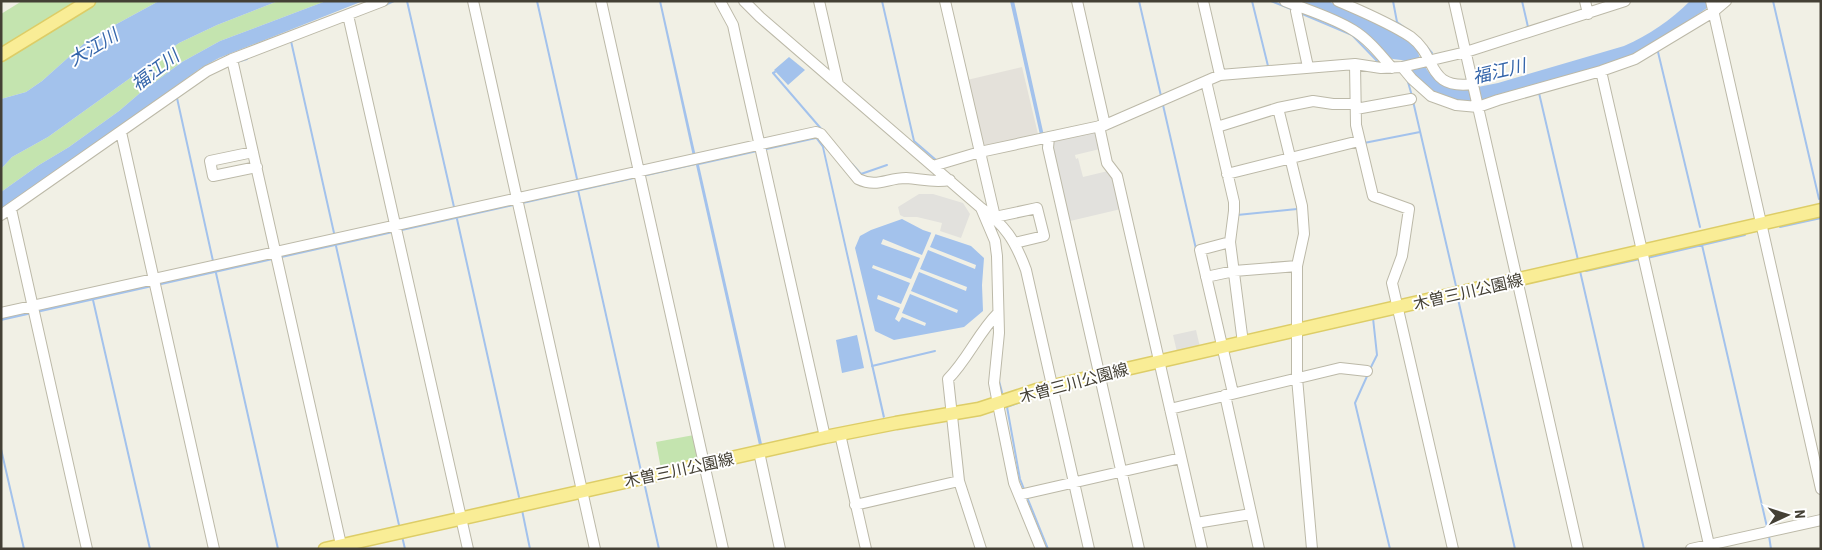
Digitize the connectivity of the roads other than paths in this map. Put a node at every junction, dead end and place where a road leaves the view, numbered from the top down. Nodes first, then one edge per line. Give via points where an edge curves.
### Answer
1 (89, 1) edge
2 (383, 1) edge
3 (473, 1) edge
4 (600, 1) edge
5 (720, 1) edge
6 (744, 1) edge
7 (820, 1) edge
8 (945, 1) edge
9 (1077, 1) edge
10 (1202, 1) edge
11 (1284, 1) edge
12 (1338, 1) edge
13 (1454, 1) edge
14 (1585, 1) edge
15 (1625, 1) edge
16 (1726, 1) edge
17 (1298, 6) junction
18 (1712, 7) edge
19 (1588, 14) junction
20 (348, 15) junction
21 (1466, 52) junction
22 (1, 55) edge
23 (232, 59) junction
24 (1428, 61) junction
25 (1355, 64) junction
26 (1308, 67) junction
27 (1399, 67) junction
28 (1601, 71) junction
29 (1220, 75) junction
30 (1206, 81) junction
31 (838, 84) junction
32 (1473, 85) junction
33 (1411, 100) dead end
34 (1356, 106) junction
35 (1478, 106) junction
36 (1278, 108) junction
37 (1102, 126) junction
38 (1217, 127) junction
39 (121, 132) junction
40 (1045, 138) junction
41 (1359, 140) junction
42 (761, 147) junction
43 (253, 152) junction
44 (980, 152) junction
45 (1291, 158) junction
46 (933, 166) junction
47 (256, 167) junction
48 (639, 174) junction
49 (1227, 174) junction
50 (950, 180) junction
51 (518, 201) junction
52 (980, 206) junction
53 (11, 209) junction
54 (1821, 210) edge
55 (1, 216) edge
56 (995, 218) junction
57 (1762, 223) junction
58 (396, 228) junction
59 (1230, 242) junction
60 (1015, 243) junction
61 (1642, 251) junction
62 (276, 255) junction
63 (1297, 266) junction
64 (1234, 271) junction
65 (1206, 277) junction
66 (1517, 280) junction
67 (155, 282) junction
68 (1398, 308) junction
69 (33, 309) junction
70 (1, 312) edge
71 (998, 313) junction
72 (1296, 330) junction
73 (1243, 343) junction
74 (1222, 347) junction
75 (1159, 361) junction
76 (1367, 371) dead end
77 (1100, 375) junction
78 (1297, 378) junction
79 (1052, 387) junction
80 (1229, 394) junction
81 (998, 404) junction
82 (1170, 408) junction
83 (953, 414) junction
84 (840, 434) junction
85 (825, 438) junction
86 (759, 452) junction
87 (1181, 458) junction
88 (704, 465) junction
89 (1119, 472) junction
90 (1819, 476) edge
91 (958, 482) junction
92 (1074, 483) junction
93 (1821, 489) edge
94 (582, 491) junction
95 (1019, 496) junction
96 (856, 505) junction
97 (1251, 514) junction
98 (461, 519) junction
99 (1821, 520) edge
100 (1196, 523) junction
101 (341, 547) edge
102 (1709, 547) edge
103 (87, 549) edge
104 (214, 549) edge
105 (326, 549) edge
106 (468, 549) edge
107 (595, 549) edge
108 (722, 549) edge
109 (780, 549) edge
110 (866, 549) edge
111 (981, 549) edge
112 (1041, 549) edge
113 (1089, 549) edge
114 (1139, 549) edge
115 (1202, 549) edge
116 (1259, 549) edge
117 (1312, 549) edge
118 (1453, 549) edge
119 (1578, 549) edge
120 (1691, 549) edge

1 - 22 main road
2 - 20 street
3 - 51 street
4 - 48 street
5 - 42 street via 733,25
6 - 31 street
7 - 31 street
8 - 44 street
9 - 37 street
10 - 29 street
11 - 17 street
12 - 24 street via 1414,39
13 - 21 street
14 - 19 street
15 - 19 street
16 - 18 street
17 - 26 street via 1296,11
17 - 27 street via 1353,30
18 - 28 street via 1648,52
18 - 57 street
19 - 21 street
20 - 23 street
20 - 58 street
21 - 24 street
21 - 32 street
23 - 39 street via 190,82
23 - 43 street
24 - 27 street
24 - 32 street via 1434,72 1448,83
25 - 26 street
25 - 27 street
25 - 34 street
26 - 29 street
27 - 35 street via 1431,96 1443,102
28 - 35 street
28 - 61 street
29 - 30 street
30 - 37 street
30 - 38 street
31 - 46 street
32 - 35 street
33 - 34 street
34 - 36 street via 1313,101
34 - 41 street
35 - 66 street
36 - 38 street
36 - 45 street
37 - 40 street
37 - 75 street via 1107,163 1117,176
38 - 49 street
39 - 53 street
39 - 67 street
40 - 44 street
40 - 77 street
41 - 45 street
41 - 68 street via 1374,196 1409,209 1402,256 1392,283
42 - 48 street via 695,158
42 - 50 street via 816,132 858,179 866,183 905,178 937,182
42 - 85 street
43 - 47 street
43 - 47 street via 210,161 213,176
44 - 46 street
44 - 56 street
45 - 49 street
45 - 63 street via 1302,206 1304,234
46 - 50 street
47 - 62 street
48 - 51 street
48 - 88 street
49 - 59 street via 1234,211
50 - 52 street
51 - 58 street
51 - 94 street
52 - 56 street
52 - 71 street via 995,241
53 - 55 street
53 - 69 street
54 - 57 main road, 木曽三川公園線
56 - 60 street
56 - 60 street via 1037,208 1044,236
57 - 61 main road, 木曽三川公園線
57 - 90 street
58 - 62 street
58 - 98 street
59 - 64 street
59 - 65 street via 1200,250
60 - 79 street via 1026,270
61 - 66 main road, 木曽三川公園線
61 - 102 street
62 - 67 street
62 - 101 street
63 - 64 street
63 - 72 street
64 - 65 street
64 - 73 street
65 - 74 street
66 - 68 main road, 木曽三川公園線
66 - 119 street
67 - 69 street
67 - 104 street
68 - 72 main road, 木曽三川公園線
68 - 118 street
69 - 70 street
69 - 103 street
71 - 81 street via 994,383
71 - 83 street via 948,379
72 - 73 main road, 木曽三川公園線
72 - 78 street
73 - 74 main road, 木曽三川公園線
74 - 75 main road, 木曽三川公園線
74 - 80 street
75 - 77 main road, 木曽三川公園線
75 - 82 street
76 - 78 street via 1340,368
77 - 79 main road, 木曽三川公園線
77 - 89 street
78 - 80 street
78 - 117 street
79 - 81 main road, 木曽三川公園線
79 - 92 street
80 - 82 street
80 - 97 street
81 - 83 main road, 木曽三川公園線
81 - 95 street
82 - 87 street
83 - 84 main road, 木曽三川公園線
83 - 91 street
84 - 85 main road, 木曽三川公園線
84 - 96 street
85 - 86 main road, 木曽三川公園線
86 - 88 main road, 木曽三川公園線
86 - 109 street
87 - 89 street
87 - 100 street
88 - 94 main road, 木曽三川公園線
88 - 108 street
89 - 92 street
89 - 114 street
90 - 93 street
91 - 96 street
91 - 111 street
92 - 95 street
92 - 113 street
94 - 98 main road, 木曽三川公園線
94 - 107 street
95 - 112 street
96 - 110 street
97 - 100 street
97 - 116 street
98 - 101 main road, 木曽三川公園線
98 - 106 street
99 - 102 street
100 - 115 street
101 - 105 main road, 木曽三川公園線
102 - 120 street

